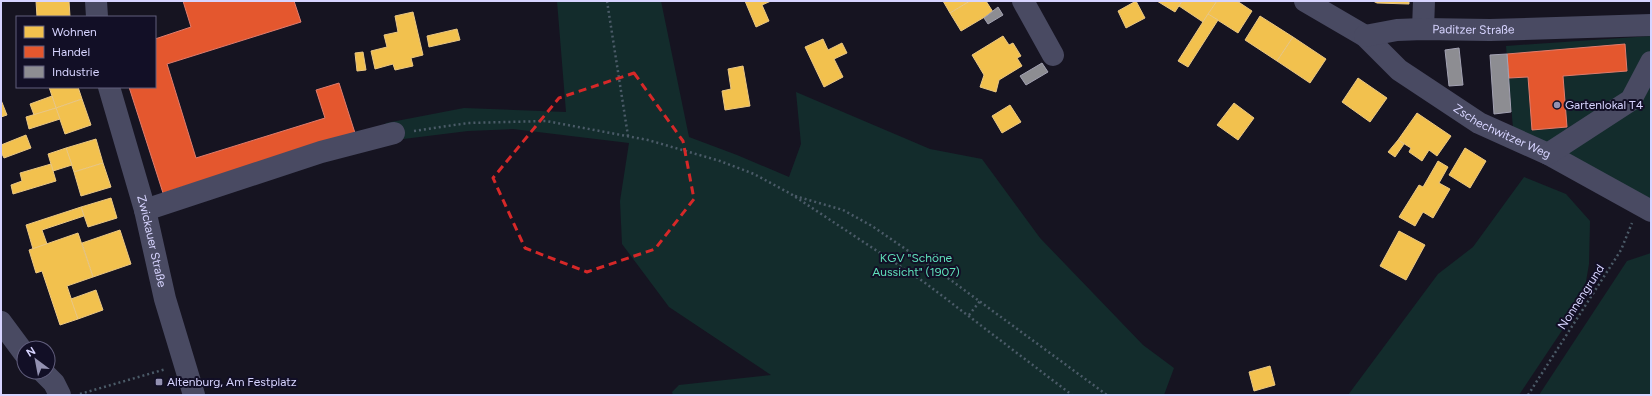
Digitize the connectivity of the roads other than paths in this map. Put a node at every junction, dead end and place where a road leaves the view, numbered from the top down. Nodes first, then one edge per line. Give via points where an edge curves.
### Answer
1 (96, 1) edge
2 (1023, 1) edge
3 (1305, 1) edge
4 (1424, 1) edge
5 (97, 16) edge
6 (1651, 25) edge
7 (1423, 29) junction
8 (1365, 36) junction
9 (1053, 55) dead end
10 (1651, 62) edge
11 (109, 88) edge
12 (394, 134) road end
13 (1548, 154) junction
14 (1645, 208) edge
15 (145, 210) junction
16 (1, 322) edge
17 (16, 342) edge
18 (52, 380) edge
19 (60, 395) edge
20 (194, 395) edge

1 - 5 street
2 - 9 street
3 - 8 street
4 - 7 street
6 - 7 street, Paditzer Straße via 1490,30
7 - 8 street, Paditzer Straße via 1397,30
8 - 13 street, Zschechwitzer Weg via 1399,70 1479,123
10 - 13 street via 1631,100
11 - 15 street, Zwickauer Straße
12 - 15 street via 321,152
13 - 14 street, Zschechwitzer Weg
15 - 20 street, Zwickauer Straße via 165,299
16 - 17 street
18 - 19 street

